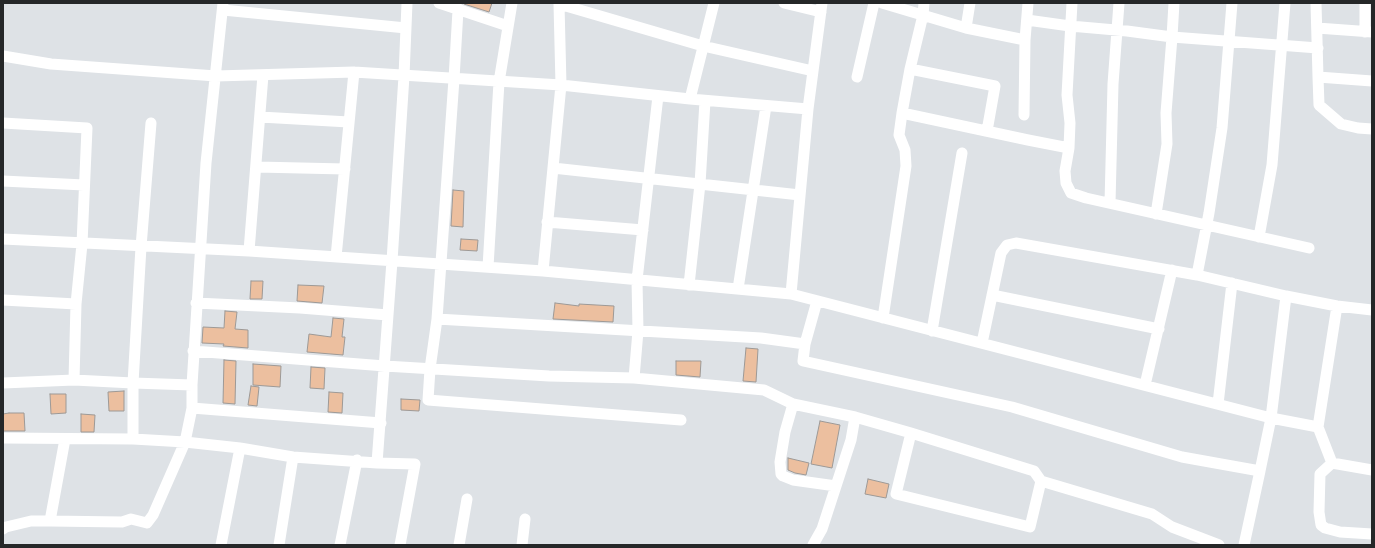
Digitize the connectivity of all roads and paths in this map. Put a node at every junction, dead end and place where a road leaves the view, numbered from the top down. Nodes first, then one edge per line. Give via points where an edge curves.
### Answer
1 (408, 3) edge
2 (438, 3) edge
3 (512, 3) edge
4 (558, 3) edge
5 (714, 3) edge
6 (784, 3) edge
7 (874, 3) edge
8 (882, 3) edge
9 (924, 3) edge
10 (970, 3) edge
11 (1028, 3) edge
12 (1072, 3) edge
13 (1119, 3) edge
14 (1174, 3) edge
15 (1232, 3) edge
16 (1285, 3) edge
17 (1316, 3) edge
18 (1365, 3) edge
19 (223, 6) edge
20 (456, 7) edge
21 (821, 7) edge
22 (923, 15) junction
23 (1027, 20) junction
24 (508, 26) junction
25 (1070, 26) junction
26 (406, 28) junction
27 (966, 28) junction
28 (1317, 28) junction
29 (1116, 30) junction
30 (1369, 32) edge
31 (1172, 37) junction
32 (1025, 40) junction
33 (1229, 40) junction
34 (1282, 45) junction
35 (703, 46) junction
36 (1318, 48) junction
37 (3, 56) edge
38 (910, 69) junction
39 (813, 71) junction
40 (354, 72) junction
41 (263, 75) junction
42 (216, 76) junction
43 (404, 76) junction
44 (857, 77) dead end
45 (1318, 77) junction
46 (454, 79) junction
47 (1372, 81) edge
48 (499, 82) junction
49 (561, 86) junction
50 (658, 96) junction
51 (690, 99) junction
52 (705, 100) junction
53 (766, 106) junction
54 (808, 109) junction
55 (902, 113) junction
56 (1024, 115) dead end
57 (260, 117) junction
58 (349, 122) junction
59 (3, 123) edge
60 (151, 123) dead end
61 (1372, 129) edge
62 (987, 131) junction
63 (1069, 148) junction
64 (962, 153) dead end
65 (256, 167) junction
66 (553, 168) junction
67 (345, 169) junction
68 (649, 179) junction
69 (3, 181) edge
70 (700, 184) junction
71 (84, 185) junction
72 (753, 190) junction
73 (800, 195) junction
74 (1110, 203) junction
75 (1156, 214) junction
76 (547, 222) junction
77 (1207, 225) junction
78 (643, 230) junction
79 (1259, 237) junction
80 (3, 240) edge
81 (82, 244) junction
82 (141, 247) junction
83 (200, 248) junction
84 (1309, 248) dead end
85 (249, 251) junction
86 (336, 257) junction
87 (392, 261) junction
88 (440, 264) junction
89 (488, 267) junction
90 (543, 270) junction
91 (1172, 270) junction
92 (1197, 275) junction
93 (638, 280) junction
94 (690, 284) junction
95 (1232, 284) junction
96 (738, 289) junction
97 (791, 294) junction
98 (992, 295) junction
99 (1286, 296) junction
100 (3, 300) edge
101 (817, 301) junction
102 (196, 303) junction
103 (76, 304) junction
104 (1337, 306) junction
105 (1372, 310) edge
106 (388, 315) junction
107 (883, 318) junction
108 (437, 319) junction
109 (1159, 329) junction
110 (638, 331) junction
111 (932, 331) junction
112 (982, 343) junction
113 (805, 344) junction
114 (193, 351) junction
115 (385, 366) junction
116 (430, 369) junction
117 (634, 378) junction
118 (74, 380) junction
119 (3, 382) edge
120 (133, 383) junction
121 (192, 385) junction
122 (1145, 385) junction
123 (793, 404) junction
124 (1218, 404) junction
125 (192, 408) junction
126 (855, 417) junction
127 (1272, 418) junction
128 (681, 420) dead end
129 (381, 423) junction
130 (1318, 427) junction
131 (911, 433) junction
132 (3, 438) edge
133 (133, 438) junction
134 (65, 439) junction
135 (185, 442) junction
136 (240, 448) junction
137 (293, 457) junction
138 (357, 460) junction
139 (377, 462) junction
140 (1332, 463) junction
141 (1372, 470) edge
142 (1260, 471) junction
143 (1041, 481) junction
144 (836, 486) junction
145 (467, 499) dead end
146 (525, 519) dead end
147 (50, 520) junction
148 (3, 529) edge
149 (1372, 534) edge
150 (220, 545) edge
151 (279, 545) edge
152 (340, 545) edge
153 (400, 545) edge
154 (459, 545) edge
155 (522, 545) edge
156 (813, 545) edge
157 (1219, 545) edge
158 (1244, 545) edge

1 - 26 street
2 - 20 street
3 - 24 street
4 - 35 street
4 - 49 street
5 - 35 street
6 - 21 street
7 - 44 street
8 - 22 street
9 - 22 street
10 - 27 street
11 - 23 street
12 - 25 street
13 - 29 street
14 - 31 street
15 - 33 street
16 - 34 street
17 - 28 street
18 - 30 street
19 - 26 street
19 - 42 street
20 - 24 street
20 - 46 street
21 - 39 street
22 - 27 street
22 - 38 street
23 - 25 street
23 - 32 street
24 - 48 street
25 - 29 street
25 - 63 street via 1067,95
26 - 43 street
27 - 32 street
28 - 30 street
28 - 36 street
29 - 31 street
29 - 74 street
31 - 33 street
31 - 75 street via 1166,113 1167,144
32 - 56 street
33 - 34 street
33 - 77 street via 1222,128
34 - 36 street
34 - 79 street via 1272,165
35 - 39 street
35 - 51 street
36 - 45 street
37 - 42 street via 51,64
38 - 55 street
38 - 62 street via 995,86
39 - 54 street
40 - 41 street
40 - 43 street
40 - 58 street
41 - 42 street
41 - 57 street
42 - 83 street
43 - 46 street
43 - 87 street
45 - 47 street
45 - 61 street via 1319,105 1341,124
46 - 48 street
46 - 88 street
48 - 49 street
48 - 89 street
49 - 50 street
49 - 66 street
50 - 51 street
50 - 68 street
51 - 52 street
52 - 53 street
52 - 70 street
53 - 54 street
53 - 72 street
54 - 73 street
55 - 62 street
55 - 107 street via 899,135 905,150 906,166
57 - 58 street
57 - 65 street
58 - 67 street
59 - 71 street via 87,128
60 - 82 street
62 - 63 street
63 - 74 street via 1065,171 1066,182 1071,192
64 - 111 street
65 - 67 street
65 - 85 street
66 - 68 street
66 - 76 street
67 - 86 street
68 - 70 street
68 - 78 street
69 - 71 street
70 - 72 street
70 - 94 street
71 - 81 street
72 - 73 street
72 - 96 street
73 - 97 street
74 - 75 street
75 - 77 street
76 - 78 street
76 - 90 street
77 - 79 street
77 - 92 street
78 - 93 street
79 - 84 street
80 - 81 street
81 - 82 street
81 - 103 street
82 - 83 street
82 - 120 street
83 - 85 street
83 - 102 street
85 - 86 street
86 - 87 street
87 - 88 street
87 - 106 street
88 - 89 street
88 - 108 street
89 - 90 street
90 - 93 street
91 - 92 street
91 - 98 street via 1016,243 1007,245 1001,253
91 - 109 street
92 - 95 street
93 - 94 street
93 - 110 street
94 - 96 street
95 - 99 street
95 - 124 street
96 - 97 street
97 - 101 street
98 - 109 street
98 - 112 street
99 - 104 street
99 - 127 street
100 - 103 street
101 - 107 street
101 - 113 street
102 - 106 street
102 - 114 street
103 - 118 street
104 - 105 street
104 - 130 street
106 - 115 street
107 - 111 street
108 - 110 street
108 - 116 street
109 - 122 street
110 - 113 street via 761,338
110 - 117 street
111 - 112 street
112 - 122 street
113 - 142 street via 803,361 1012,407 1182,458
114 - 115 street
114 - 121 street
115 - 116 street
115 - 129 street
116 - 117 street
116 - 128 street via 428,400
117 - 123 street via 764,390
118 - 119 street
118 - 120 street
120 - 121 street
120 - 133 street
121 - 125 street
122 - 124 street
123 - 126 street
123 - 144 street via 785,432 780,474 793,480
124 - 127 street
125 - 129 street
125 - 135 street
126 - 131 street
126 - 144 street via 851,440
127 - 130 street
127 - 142 street
129 - 139 street
130 - 140 street
131 - 143 street via 1034,471
131 - 143 street via 896,494 1030,527
132 - 134 street
133 - 134 street
133 - 135 street
134 - 147 street
135 - 136 street
135 - 147 street via 153,515 147,523 131,519 122,522
136 - 137 street
136 - 150 street
137 - 138 street
137 - 151 street
138 - 139 street
138 - 152 street
139 - 153 street via 415,464
140 - 141 street
140 - 149 street via 1320,474 1321,525 1340,532
142 - 158 street
143 - 157 street via 1152,514 1172,527
144 - 156 street via 822,530
145 - 154 street
146 - 155 street
147 - 148 street via 31,521

